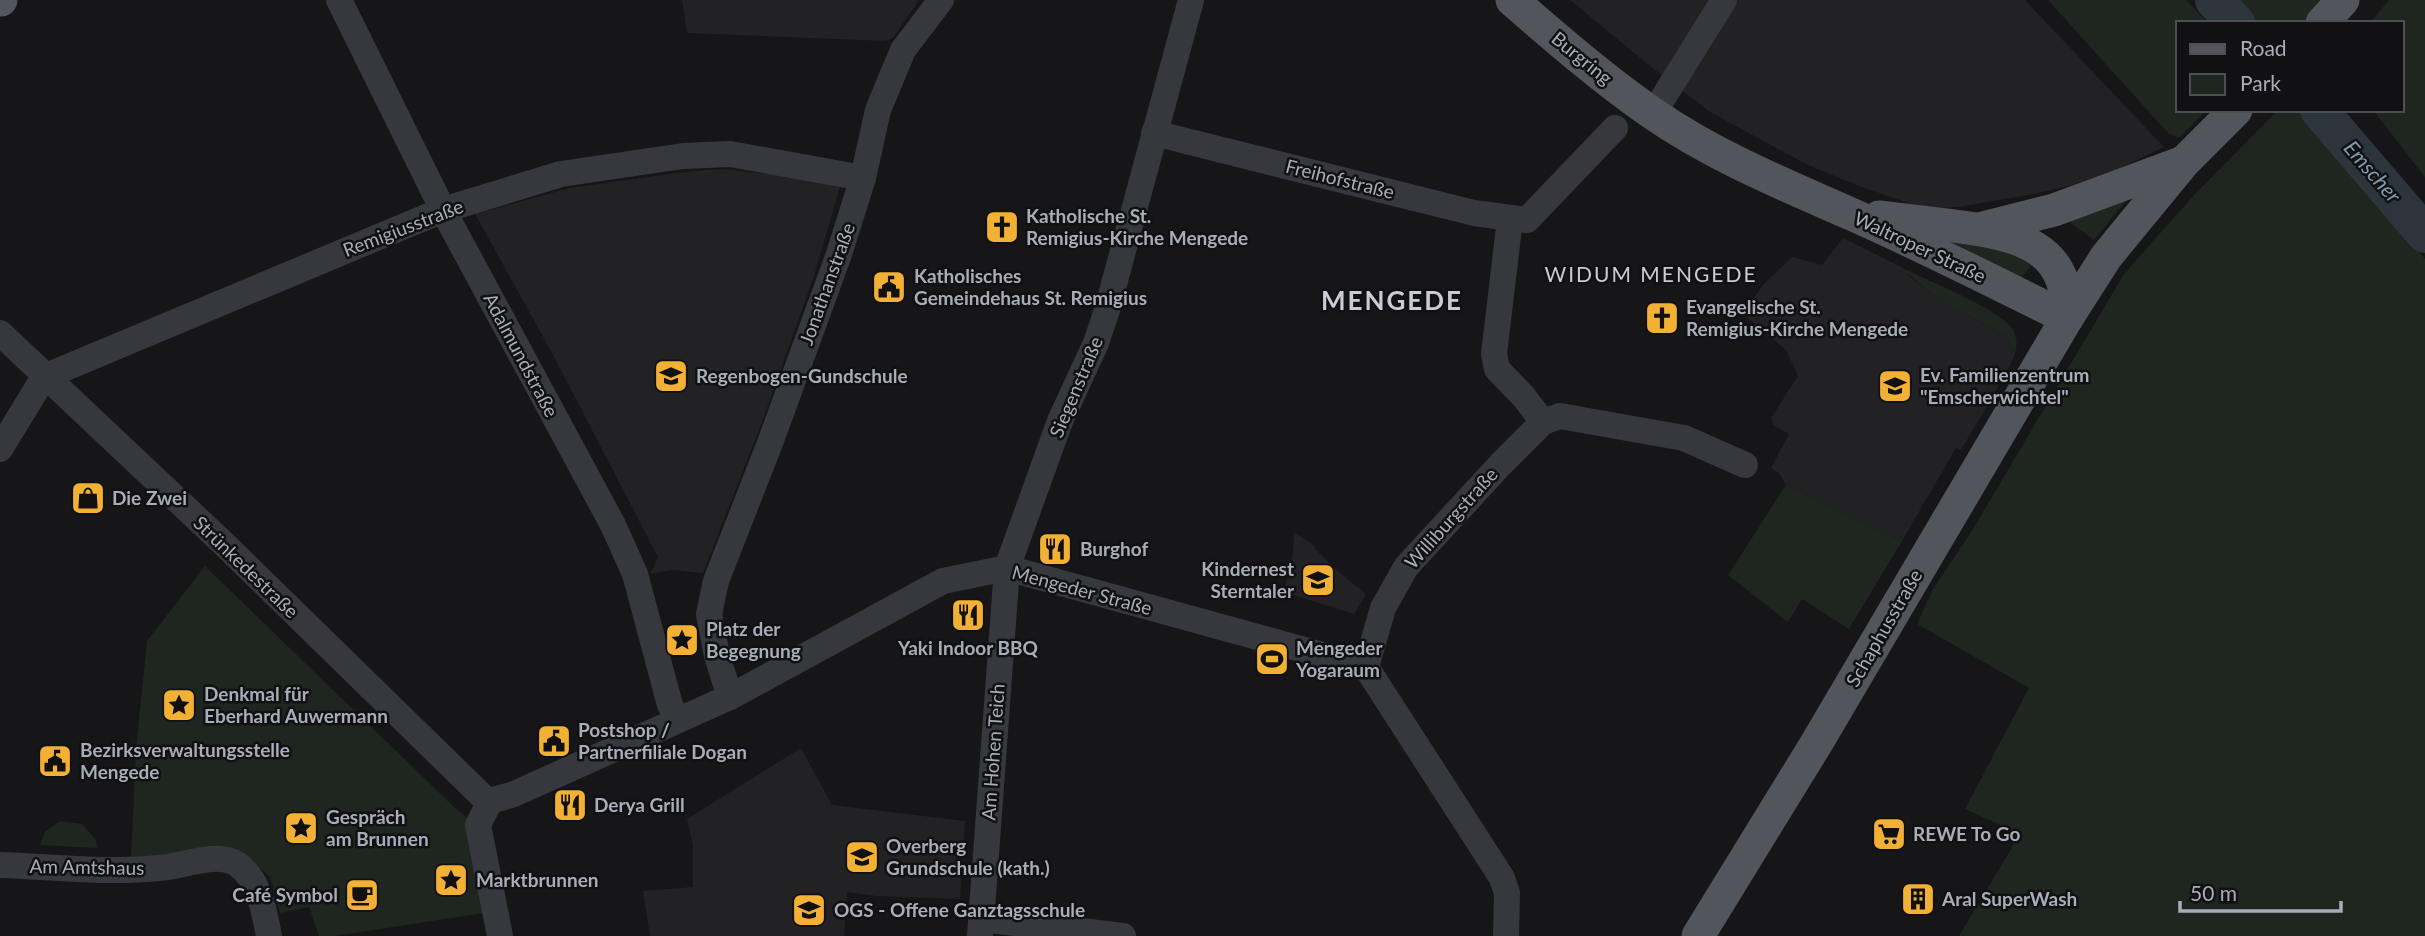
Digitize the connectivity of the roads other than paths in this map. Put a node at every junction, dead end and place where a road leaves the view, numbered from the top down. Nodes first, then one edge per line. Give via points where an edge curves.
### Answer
1 (339, 0) edge
2 (941, 0) edge
3 (1191, 0) edge
4 (1511, 0) edge
5 (1724, 0) edge
6 (2343, 0) edge
7 (2324, 21) edge
8 (2234, 112) edge
9 (1653, 114) junction
10 (1615, 128) dead end
11 (1154, 133) junction
12 (2184, 162) junction
13 (863, 178) junction
14 (443, 209) junction
15 (1852, 214) junction
16 (1519, 220) junction
17 (1977, 229) junction
18 (2067, 318) junction
19 (0, 333) edge
20 (44, 377) junction
21 (1544, 422) junction
22 (0, 449) edge
23 (1745, 465) dead end
24 (1007, 568) junction
25 (1366, 667) junction
26 (730, 697) junction
27 (678, 720) junction
28 (490, 801) junction
29 (0, 865) edge
30 (980, 928) edge
31 (269, 936) edge
32 (500, 936) edge
33 (1123, 936) edge
34 (1506, 936) edge
35 (1698, 936) edge

1 - 14 street, Adalmundstraße
2 - 13 street, Jonathanstraße via 904,50 878,110
3 - 11 street, Siegenstraße
4 - 9 main road, Burgring
5 - 9 street
6 - 7 main road
8 - 12 main road
9 - 15 main road, Waltroper Straße via 1783,186
10 - 16 street
11 - 16 street, Freihofstraße via 1474,213
11 - 24 street, Siegenstraße via 1100,332 1060,421
12 - 17 main road via 2054,211
12 - 18 main road via 2106,257
13 - 14 street, Remigiusstraße via 730,154 683,156 561,174
13 - 26 street, Jonathanstraße via 838,257 716,581 709,614
14 - 20 street, Remigiusstraße
14 - 27 street, Adalmundstraße via 613,525 635,574
15 - 17 main road
15 - 18 main road, Waltroper Straße
16 - 21 street via 1496,335 1496,361 1497,369
17 - 18 main road via 2020,238 2047,256 2065,285
18 - 35 main road, Schaphusstraße
19 - 20 street, Strünkedestraße
20 - 22 street
20 - 28 street, Strünkedestraße
21 - 23 street via 1560,416 1684,438
21 - 25 street, Williburgstraße via 1406,566 1382,608
24 - 25 street, Mengeder Straße
24 - 26 street, Mengeder Straße via 943,581
24 - 30 street, Am Hohen Teich
25 - 34 street via 1502,878 1507,893
26 - 27 street, Mengeder Straße
27 - 28 street, Mengeder Straße
28 - 32 street via 478,825
29 - 31 street, Am Amtshaus via 114,870 229,860 239,865 261,897
30 - 33 street

